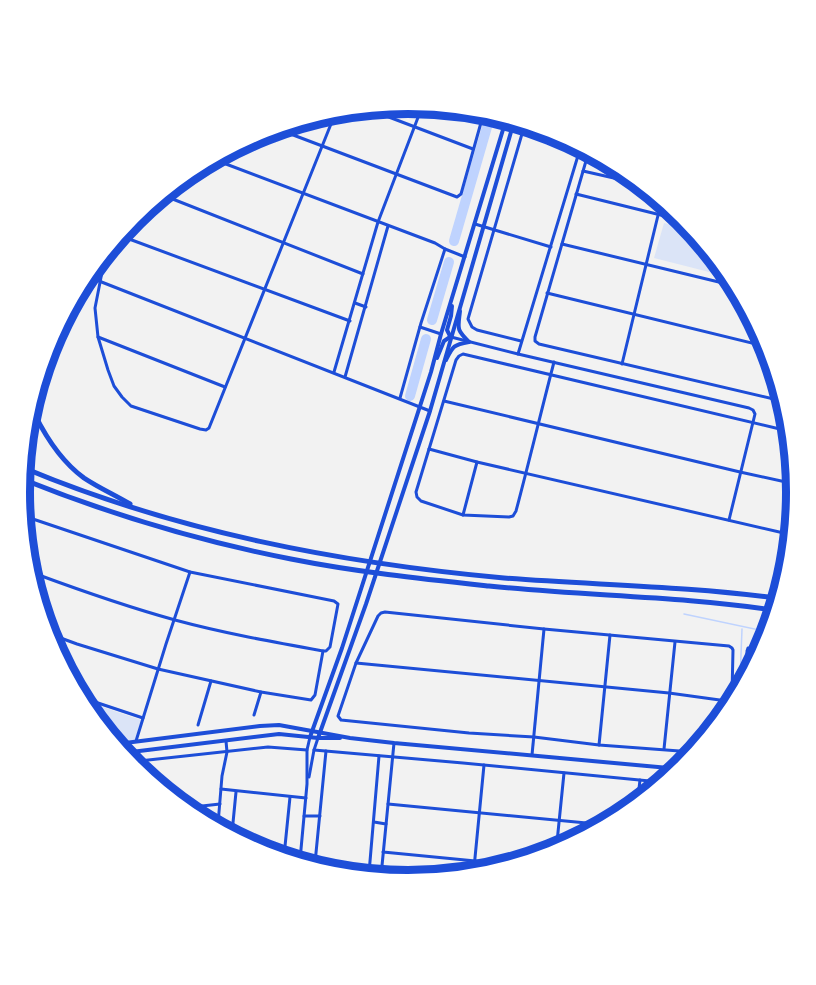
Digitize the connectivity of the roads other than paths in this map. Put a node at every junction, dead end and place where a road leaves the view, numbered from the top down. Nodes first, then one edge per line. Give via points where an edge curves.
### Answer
1 (419, 114) edge
2 (384, 115) edge
3 (481, 122) edge
4 (332, 123) edge
5 (414, 126) junction
6 (504, 127) edge
7 (512, 129) edge
8 (522, 132) edge
9 (290, 134) edge
10 (322, 146) junction
11 (473, 149) junction
12 (578, 155) edge
13 (586, 159) edge
14 (223, 163) edge
15 (583, 171) junction
16 (396, 174) junction
17 (620, 179) edge
18 (303, 194) junction
19 (576, 194) junction
20 (171, 198) edge
21 (659, 210) edge
22 (658, 214) junction
23 (665, 216) edge
24 (378, 222) junction
25 (475, 224) junction
26 (388, 226) junction
27 (484, 227) junction
28 (494, 231) junction
29 (128, 239) edge
30 (284, 242) junction
31 (562, 244) junction
32 (551, 247) junction
33 (445, 249) junction
34 (465, 257) junction
35 (646, 265) junction
36 (102, 271) edge
37 (363, 274) junction
38 (99, 281) junction
39 (723, 283) edge
40 (264, 289) junction
41 (548, 293) junction
42 (453, 298) junction
43 (462, 299) junction
44 (355, 303) junction
45 (366, 306) junction
46 (634, 314) junction
47 (350, 321) junction
48 (420, 327) junction
49 (441, 334) junction
50 (98, 337) junction
51 (451, 337) junction
52 (246, 338) junction
53 (521, 341) junction
54 (469, 342) junction
55 (755, 343) edge
56 (518, 354) junction
57 (554, 362) junction
58 (622, 364) junction
59 (334, 372) junction
60 (431, 372) junction
61 (551, 374) junction
62 (440, 375) junction
63 (345, 376) junction
64 (225, 387) junction
65 (773, 395) edge
66 (400, 398) junction
67 (772, 399) joint
68 (444, 401) junction
69 (420, 406) junction
70 (430, 411) junction
71 (37, 419) edge
72 (753, 422) junction
73 (538, 424) junction
74 (781, 429) edge
75 (429, 449) junction
76 (477, 462) junction
77 (31, 471) edge
78 (740, 472) junction
79 (526, 473) junction
80 (30, 482) edge
81 (786, 482) edge
82 (141, 510) junction
83 (463, 515) junction
84 (31, 518) edge
85 (729, 520) junction
86 (784, 533) edge
87 (190, 572) junction
88 (39, 575) edge
89 (771, 597) edge
90 (767, 609) edge
91 (175, 620) junction
92 (544, 629) junction
93 (610, 635) junction
94 (59, 637) edge
95 (675, 642) junction
96 (752, 649) edge
97 (323, 651) junction
98 (747, 660) edge
99 (356, 663) junction
100 (158, 669) junction
101 (211, 681) junction
102 (539, 681) junction
103 (732, 687) edge
104 (605, 688) junction
105 (261, 692) junction
106 (669, 693) junction
107 (93, 701) edge
108 (724, 701) edge
109 (254, 715) dead end
110 (143, 718) junction
111 (198, 725) dead end
112 (312, 730) junction
113 (321, 732) junction
114 (310, 737) junction
115 (534, 737) junction
116 (318, 738) junction
117 (350, 738) junction
118 (226, 739) junction
119 (136, 741) junction
120 (125, 743) edge
121 (394, 743) junction
122 (599, 745) junction
123 (664, 749) junction
124 (308, 750) junction
125 (314, 750) junction
126 (326, 751) junction
127 (683, 751) edge
128 (133, 752) edge
129 (226, 752) junction
130 (379, 755) junction
131 (532, 755) junction
132 (393, 756) junction
133 (142, 761) edge
134 (484, 765) junction
135 (667, 768) edge
136 (564, 773) junction
137 (640, 780) junction
138 (652, 781) edge
139 (307, 784) junction
140 (221, 789) junction
141 (639, 791) edge
142 (236, 792) junction
143 (290, 797) junction
144 (306, 798) junction
145 (220, 804) junction
146 (388, 804) junction
147 (197, 807) edge
148 (479, 813) junction
149 (304, 816) junction
150 (320, 816) junction
151 (218, 820) edge
152 (559, 820) junction
153 (374, 822) junction
154 (591, 823) edge
155 (386, 824) junction
156 (233, 827) edge
157 (557, 840) edge
158 (285, 850) edge
159 (383, 852) junction
160 (300, 855) edge
161 (315, 859) edge
162 (474, 862) junction
163 (485, 862) edge
164 (369, 868) edge
165 (382, 870) edge

1 - 5 street
2 - 5 street
3 - 11 street
4 - 10 street
5 - 11 street
5 - 16 street
6 - 25 main road
7 - 27 main road
8 - 28 street
9 - 10 street
10 - 16 street
10 - 18 street
11 - 16 street via 459,196
12 - 32 street
13 - 15 street
14 - 18 street
15 - 17 street
15 - 19 street
16 - 24 street
18 - 24 street
18 - 30 street
19 - 22 street
19 - 31 street
20 - 30 street
21 - 22 street
22 - 23 street
22 - 35 street
24 - 26 street
24 - 37 street
25 - 27 street
25 - 34 main road
26 - 33 street
26 - 45 street
27 - 28 street
27 - 43 main road
28 - 32 street
28 - 53 street via 468,319 477,330
29 - 40 street
30 - 37 street
30 - 40 street
31 - 35 street
31 - 41 street
32 - 53 street
33 - 34 street
33 - 48 street
34 - 42 main road
35 - 39 street
35 - 46 street
36 - 38 street
37 - 44 street
38 - 50 street via 95,308
38 - 52 street
40 - 47 street
40 - 52 street
41 - 46 street
41 - 58 street via 535,342
42 - 49 main road
42 - 51 main road via 447,330
43 - 51 main road
43 - 54 main road via 458,329
44 - 45 street
44 - 47 street
45 - 63 street
46 - 55 street
46 - 58 street
47 - 59 street
48 - 49 street
48 - 66 street
49 - 60 main road
50 - 64 street
50 - 64 street via 114,386 131,406 206,430
51 - 54 street
51 - 60 main road via 443,342
51 - 62 main road
52 - 59 street
52 - 64 street
53 - 56 street
54 - 56 street
54 - 62 main road via 453,347
56 - 57 street
57 - 61 street
57 - 72 street via 749,408 755,414
58 - 67 street
59 - 63 street
60 - 69 main road
61 - 68 street via 463,354 456,360
61 - 72 street
61 - 73 street
62 - 70 main road
63 - 66 street
65 - 67 street
66 - 69 street
68 - 73 street
68 - 75 street
69 - 70 street
69 - 112 main road
70 - 113 main road
71 - 82 highway via 72,468
72 - 74 street
72 - 78 street
73 - 78 street
73 - 79 street
75 - 76 street
75 - 83 street via 417,497
76 - 79 street
76 - 83 street
77 - 82 highway
78 - 81 street
78 - 85 street
79 - 83 street via 513,516
79 - 85 street
80 - 90 highway via 174,531 292,560 490,586
82 - 89 highway via 240,538 399,566 503,578
84 - 87 street
85 - 86 street
87 - 91 street
87 - 97 street via 336,602 330,647
88 - 91 street
91 - 97 street
91 - 100 street
92 - 93 street
92 - 99 street via 385,612 378,616
92 - 102 street
93 - 95 street
93 - 104 street
94 - 100 street
95 - 103 street via 732,648
95 - 106 street
96 - 98 street via 748,648
97 - 105 street via 311,700
99 - 102 street
99 - 115 street via 338,716 341,720
100 - 101 street
100 - 110 street
101 - 105 street
101 - 111 street
102 - 104 street
102 - 115 street
104 - 106 street
104 - 122 street
105 - 109 street
106 - 108 street
106 - 123 street
107 - 110 street
110 - 119 street
112 - 113 main road
112 - 114 main road
112 - 119 main road via 260,726
113 - 116 main road
113 - 117 main road
114 - 116 main road
114 - 118 main road via 279,734
114 - 124 street
115 - 122 street
115 - 131 street
116 - 117 main road
116 - 125 street
117 - 121 main road
118 - 128 main road
118 - 129 street
119 - 120 main road
121 - 131 main road
121 - 132 street
122 - 123 street
123 - 127 street
124 - 129 street via 268,747
124 - 139 street
125 - 126 street
125 - 139 street
126 - 130 street
126 - 150 street
129 - 133 street
129 - 140 street
130 - 132 street
130 - 153 street
131 - 135 main road
132 - 134 street
132 - 146 street
134 - 136 street
134 - 148 street
136 - 137 street
136 - 152 street
137 - 138 street
137 - 141 street
139 - 144 street
140 - 142 street
140 - 145 street
142 - 143 street
142 - 156 street
143 - 144 street
143 - 158 street
144 - 149 street
145 - 147 street
145 - 151 street
146 - 148 street
146 - 155 street
148 - 152 street
148 - 162 street
149 - 150 street
149 - 160 street
150 - 161 street
152 - 154 street
152 - 157 street
153 - 155 street
153 - 164 street
155 - 159 street
159 - 162 street
159 - 165 street
162 - 163 street

